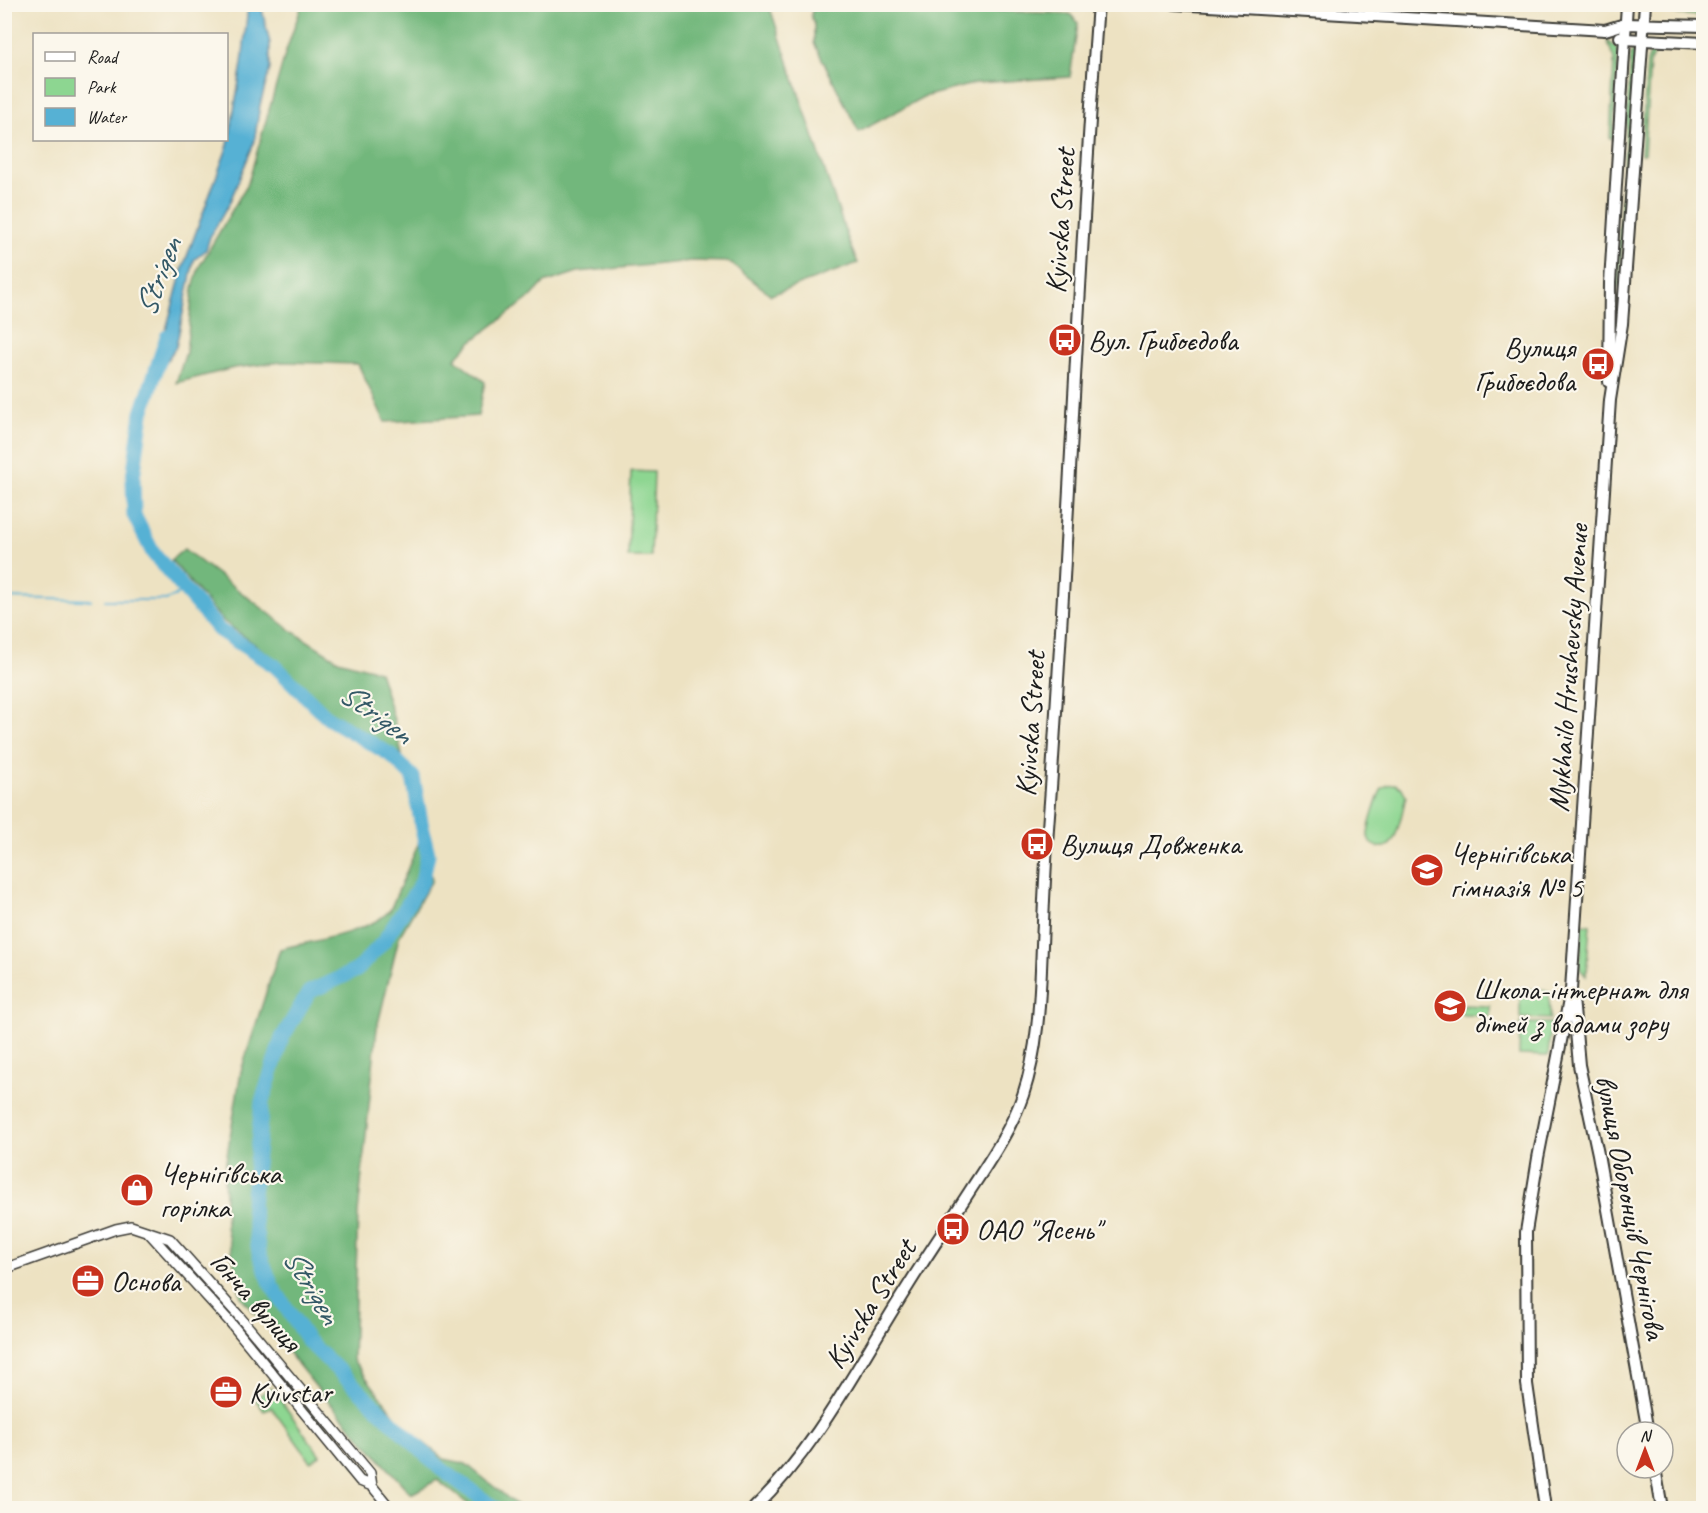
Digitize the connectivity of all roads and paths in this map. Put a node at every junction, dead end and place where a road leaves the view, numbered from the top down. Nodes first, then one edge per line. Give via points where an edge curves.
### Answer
1 (1098, 4) edge
2 (1175, 4) edge
3 (1627, 4) edge
4 (1645, 4) edge
5 (1625, 24) junction
6 (1644, 24) junction
7 (1704, 26) edge
8 (1605, 30) junction
9 (1624, 39) junction
10 (1642, 39) junction
11 (1704, 43) edge
12 (1610, 301) junction
13 (1623, 301) junction
14 (1610, 400) junction
15 (1571, 990) junction
16 (1557, 1065) junction
17 (1579, 1065) junction
18 (4, 1269) edge
19 (1646, 1420) edge
20 (1657, 1480) edge
21 (390, 1509) edge
22 (754, 1509) edge
23 (1545, 1509) edge
24 (1662, 1509) edge

1 - 22 main road, Kyivska Street via 1035,1054 1023,1097 987,1164 806,1450
2 - 8 main road
3 - 5 main road, Mykhailo Hrushevsky Avenue
4 - 6 main road, Mykhailo Hrushevsky Avenue
5 - 6 main road
5 - 8 main road
5 - 9 main road, Mykhailo Hrushevsky Avenue
6 - 7 main road
6 - 10 main road, Mykhailo Hrushevsky Avenue
8 - 9 main road
9 - 10 main road
9 - 12 main road, Mykhailo Hrushevsky Avenue
10 - 11 main road
10 - 13 main road, Mykhailo Hrushevsky Avenue
12 - 13 main road
12 - 14 main road, Mykhailo Hrushevsky Avenue
13 - 14 main road, Mykhailo Hrushevsky Avenue
14 - 15 main road, Mykhailo Hrushevsky Avenue
15 - 16 main road, Mykhailo Hrushevsky Avenue
15 - 17 main road, вулиця Оборонців Чернігова
16 - 17 main road via 1568,1060
16 - 23 main road, Mykhailo Hrushevsky Avenue via 1526,1232 1527,1384
17 - 19 main road, вулиця Оборонців Чернігова
18 - 21 street, Гонча вулиця via 131,1226 170,1239 370,1473 372,1486
20 - 24 main road

